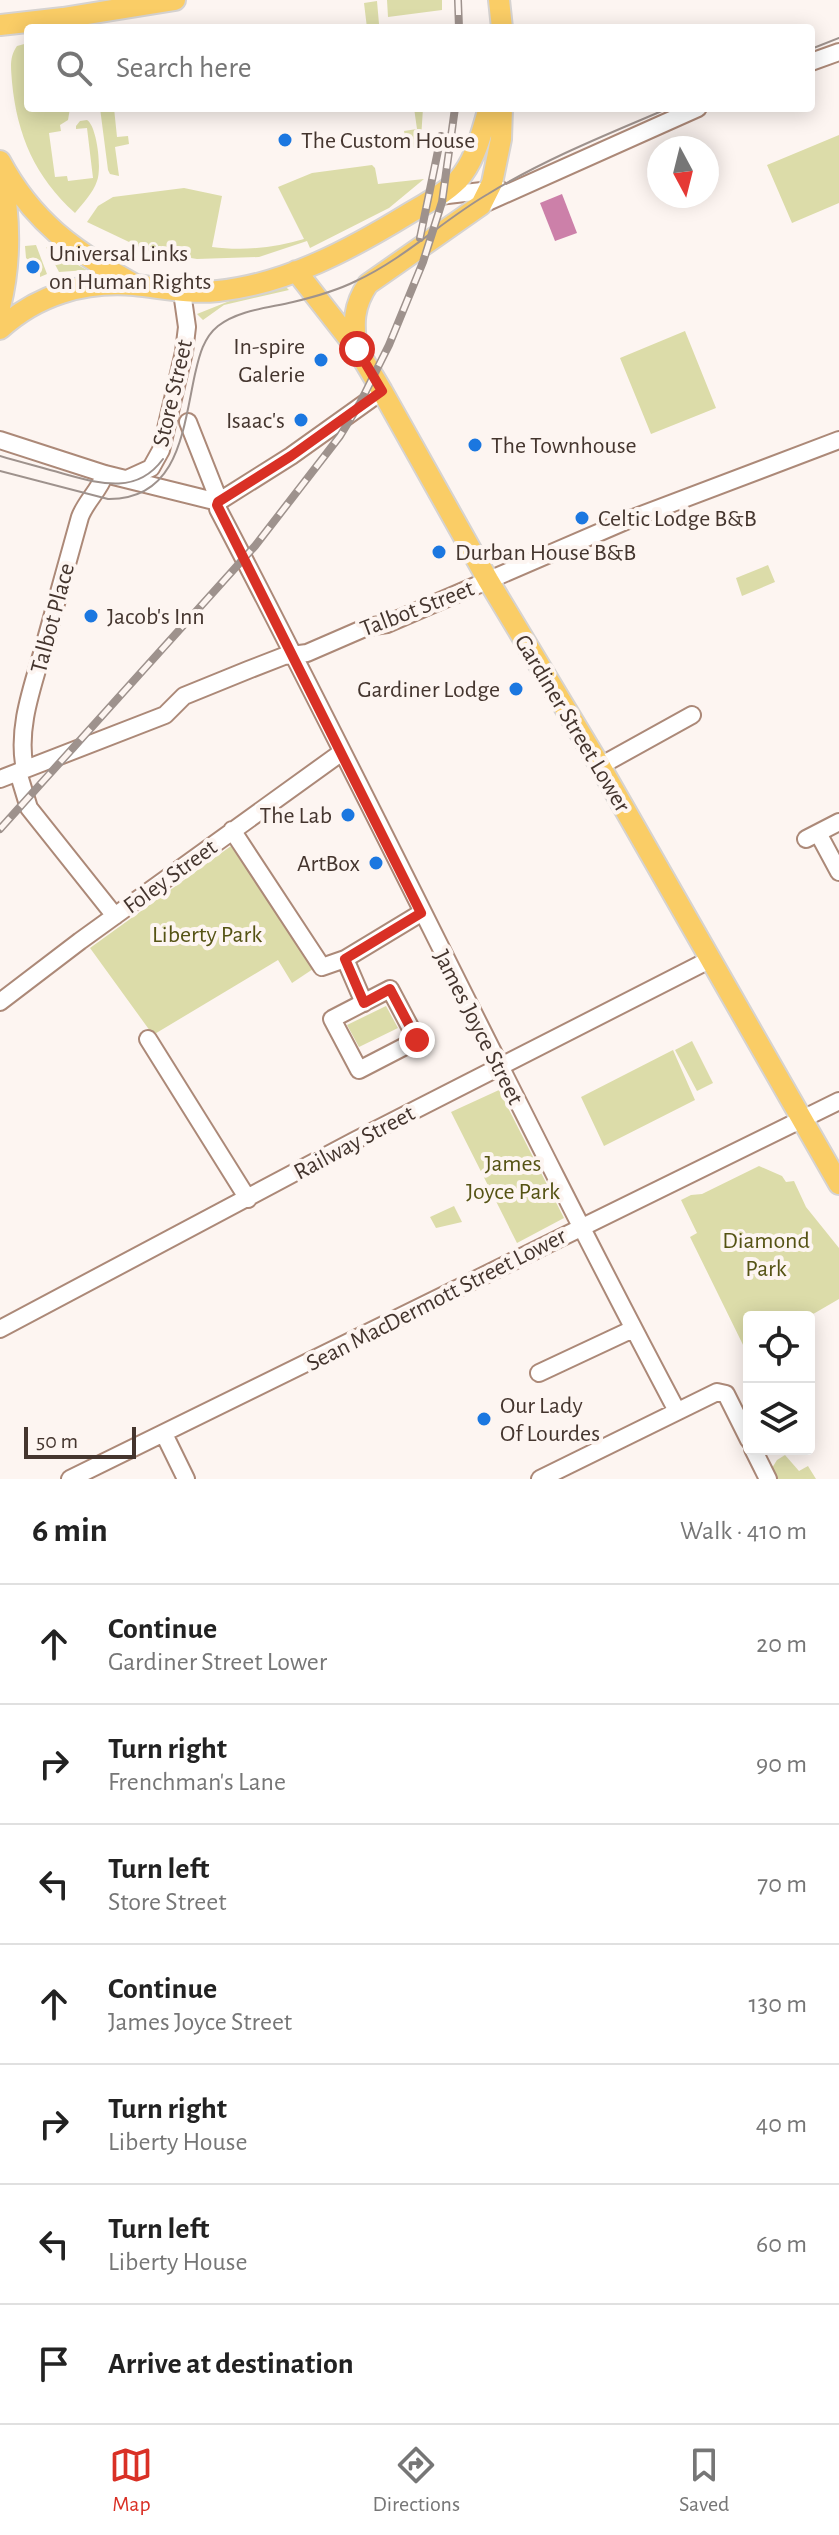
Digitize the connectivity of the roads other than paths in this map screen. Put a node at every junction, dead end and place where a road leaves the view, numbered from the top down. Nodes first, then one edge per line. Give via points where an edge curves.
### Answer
1 (175, 0) edge
2 (499, 0) edge
3 (502, 24) edge
4 (0, 25) edge
5 (839, 52) edge
6 (815, 61) edge
7 (488, 112) edge
8 (502, 112) edge
9 (689, 112) edge
10 (0, 161) edge
11 (0, 167) edge
12 (439, 196) junction
13 (485, 198) junction
14 (296, 271) junction
15 (136, 285) junction
16 (182, 292) junction
17 (0, 307) edge
18 (0, 329) edge
19 (357, 349) junction
20 (382, 391) junction
21 (188, 422) dead end
22 (0, 440) edge
23 (839, 440) edge
24 (105, 474) junction
25 (129, 478) junction
26 (218, 502) junction
27 (488, 580) junction
28 (292, 655) junction
29 (692, 715) dead end
30 (342, 752) junction
31 (600, 766) junction
32 (22, 770) junction
33 (0, 779) edge
34 (839, 822) edge
35 (232, 830) junction
36 (839, 872) edge
37 (421, 913) junction
38 (115, 916) junction
39 (345, 959) junction
40 (711, 959) junction
41 (0, 1002) edge
42 (364, 1003) junction
43 (148, 1039) dead end
44 (499, 1068) junction
45 (839, 1101) edge
46 (801, 1120) junction
47 (839, 1184) edge
48 (248, 1199) junction
49 (581, 1226) junction
50 (2, 1324) edge
51 (633, 1329) junction
52 (539, 1373) dead end
53 (677, 1411) junction
54 (743, 1428) edge
55 (164, 1434) junction
56 (756, 1455) edge
57 (70, 1479) edge
58 (186, 1479) edge
59 (540, 1479) edge
60 (768, 1479) edge

1 - 4 main road
2 - 3 main road
5 - 6 street
7 - 12 main road via 476,152 459,179
8 - 13 main road via 501,139
9 - 13 street
10 - 15 main road via 21,195 61,238
11 - 17 main road via 8,240
12 - 13 street
12 - 14 main road via 363,241
13 - 19 main road via 368,284 356,302
14 - 16 main road via 237,289
14 - 19 main road, Gardiner Street Lower
15 - 16 main road
15 - 18 main road via 59,293 25,309
16 - 25 street, Store Street via 184,352 161,450 151,468
19 - 20 main road, Gardiner Street Lower
20 - 26 street
20 - 27 main road, Gardiner Street Lower
21 - 26 street, Store Street
22 - 24 street
23 - 27 street, Talbot Street
24 - 25 street
24 - 32 street, Talbot Place via 80,517 22,730
25 - 26 street
26 - 28 street, Store Street
27 - 28 street, Talbot Street via 387,624
27 - 31 main road, Gardiner Street Lower
28 - 30 street, James Joyce Street
28 - 32 street, Talbot Street via 184,696 165,715
29 - 31 street
30 - 35 street, Foley Street
30 - 37 street, James Joyce Street
31 - 40 main road, Gardiner Street Lower
32 - 33 street, Talbot Street
32 - 38 street, Talbot Place via 29,808
34 - 36 street via 812,836
35 - 38 street, Foley Street
35 - 39 street via 322,967
37 - 39 street
37 - 44 street, James Joyce Street
38 - 41 street, Foley Street
39 - 42 street
40 - 44 street, Railway Street
40 - 46 main road, Gardiner Street Lower
42 - 42 street via 390,989 417,1040 359,1070 332,1019
43 - 48 street
44 - 48 street, Railway Street
44 - 49 street, James Joyce Street
45 - 46 street, Sean MacDermott Street Lower
46 - 47 main road, Gardiner Street Lower
46 - 49 street, Sean MacDermott Street Lower
48 - 50 street, Railway Street
49 - 51 street, James Joyce Street
49 - 55 street, Sean MacDermott Street Lower
51 - 52 street
51 - 53 street, James Joyce Street
53 - 54 street via 717,1392 726,1394
53 - 59 street
55 - 57 street, Sean MacDermott Street Lower
55 - 58 street
56 - 60 street

